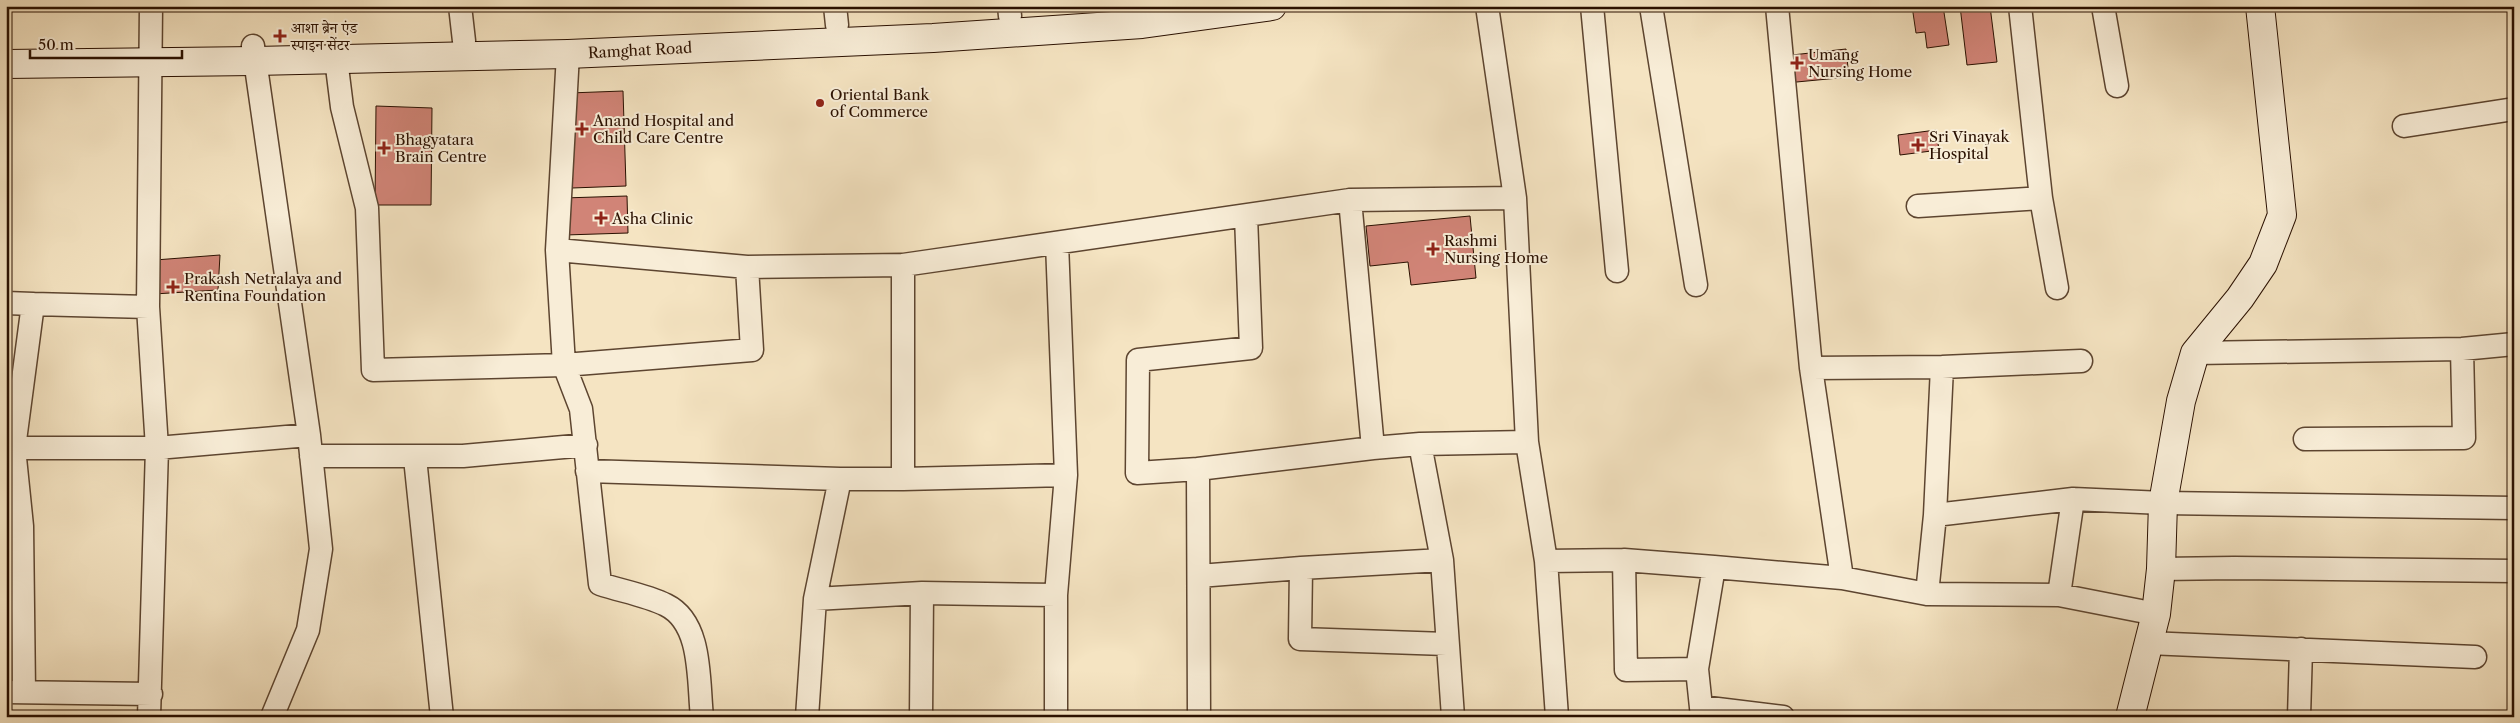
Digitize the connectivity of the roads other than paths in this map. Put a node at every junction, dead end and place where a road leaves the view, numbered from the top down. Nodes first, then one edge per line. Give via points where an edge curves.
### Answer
1 (151, 6) edge
2 (460, 6) edge
3 (1155, 6) edge
4 (1272, 6) edge
5 (1487, 6) edge
6 (1592, 6) edge
7 (1651, 6) edge
8 (1777, 6) edge
9 (2020, 6) edge
10 (2103, 6) edge
11 (2260, 6) edge
12 (1010, 11) edge
13 (836, 16) edge
14 (464, 41) junction
15 (6, 44) edge
16 (152, 53) junction
17 (254, 54) junction
18 (568, 54) junction
19 (336, 59) junction
20 (6, 64) edge
21 (2117, 86) dead end
22 (2514, 109) edge
23 (2404, 126) dead end
24 (1515, 198) junction
25 (2041, 198) junction
26 (1350, 200) junction
27 (1918, 206) dead end
28 (1246, 216) junction
29 (1057, 243) junction
30 (556, 250) junction
31 (903, 265) junction
32 (747, 267) junction
33 (1617, 271) dead end
34 (1696, 285) dead end
35 (2057, 288) dead end
36 (6, 302) edge
37 (33, 304) junction
38 (148, 307) junction
39 (2514, 344) edge
40 (2462, 349) junction
41 (2195, 353) junction
42 (2081, 361) dead end
43 (564, 365) junction
44 (1942, 367) junction
45 (1812, 368) junction
46 (2305, 439) dead end
47 (1527, 442) junction
48 (1420, 444) junction
49 (310, 445) junction
50 (586, 445) junction
51 (10, 448) edge
52 (157, 448) junction
53 (1373, 448) junction
54 (415, 458) junction
55 (1198, 469) junction
56 (588, 471) junction
57 (1066, 475) junction
58 (840, 479) junction
59 (903, 479) junction
60 (2073, 499) junction
61 (2163, 503) junction
62 (2514, 508) edge
63 (1935, 515) junction
64 (1442, 560) junction
65 (1624, 560) junction
66 (1546, 561) junction
67 (1714, 567) junction
68 (1301, 568) junction
69 (2161, 569) junction
70 (2514, 571) edge
71 (1199, 576) junction
72 (1842, 578) junction
73 (922, 593) junction
74 (1927, 594) junction
75 (1056, 595) junction
76 (2058, 595) junction
77 (816, 599) junction
78 (2156, 614) junction
79 (2148, 643) junction
80 (1446, 644) junction
81 (2302, 649) junction
82 (2475, 657) dead end
83 (1698, 669) junction
84 (15, 692) edge
85 (151, 694) junction
86 (1701, 712) edge
87 (149, 717) edge
88 (272, 717) edge
89 (442, 717) edge
90 (702, 717) edge
91 (807, 717) edge
92 (921, 717) edge
93 (1056, 717) edge
94 (1199, 717) edge
95 (1453, 717) edge
96 (1557, 717) edge
97 (1783, 717) edge
98 (2130, 717) edge
99 (2299, 717) edge

1 - 16 street
2 - 14 street
3 - 12 main road, Ramghat Road
4 - 18 main road, Ramghat Road via 1142,24 933,38
5 - 24 street
6 - 33 street
7 - 34 street
8 - 45 street
9 - 25 street
10 - 21 street
11 - 41 main road via 2282,216 2263,264
12 - 13 main road, Ramghat Road via 932,23
13 - 14 main road, Ramghat Road
14 - 17 main road, Ramghat Road via 344,41
15 - 16 main road, Ramghat Road
16 - 17 main road, Ramghat Road
16 - 20 main road, Ramghat Road
16 - 38 street
17 - 19 main road, Ramghat Road
17 - 49 street
18 - 19 main road, Ramghat Road
18 - 30 street
19 - 43 street via 342,107 367,208 373,370
22 - 23 street
24 - 26 street
24 - 47 street
25 - 27 street
25 - 35 street
26 - 28 street
26 - 53 street
28 - 29 street
28 - 55 street via 1251,348 1138,360 1137,474
29 - 31 street
29 - 57 street
30 - 32 street
30 - 43 street
31 - 32 street
31 - 59 street
32 - 43 street via 752,350
36 - 37 street
37 - 38 street
37 - 51 street
38 - 52 street
39 - 40 street
40 - 41 street
40 - 46 street via 2464,438
41 - 61 main road via 2181,401
42 - 44 street
43 - 50 street via 581,409
44 - 45 street
44 - 63 street
45 - 72 street
47 - 48 street
47 - 66 street
48 - 53 street
48 - 64 street
49 - 52 street
49 - 54 street
49 - 88 street via 320,558 308,630
50 - 54 street
50 - 56 street
51 - 52 street
51 - 84 street via 22,526
52 - 85 street
53 - 55 street
54 - 89 street
55 - 71 street
56 - 58 street
56 - 90 street via 600,584 667,606 684,620 695,646
57 - 59 street
57 - 75 street
58 - 59 street
58 - 77 street
60 - 61 street
60 - 63 street
60 - 76 street
61 - 62 street
61 - 69 main road
63 - 74 street
64 - 68 street
64 - 80 street
65 - 66 street
65 - 67 street
65 - 83 street via 1626,670
66 - 96 street
67 - 72 street
67 - 83 street
68 - 71 street
68 - 80 street via 1300,640
69 - 70 street
69 - 78 main road
71 - 94 street
72 - 74 street
73 - 75 street
73 - 77 street
73 - 92 street
74 - 76 street
75 - 93 street
76 - 78 street
77 - 91 street
78 - 79 main road
79 - 81 street
79 - 98 main road
80 - 95 street
81 - 82 street
81 - 99 street
83 - 86 street
84 - 85 street
85 - 87 street
86 - 97 street

